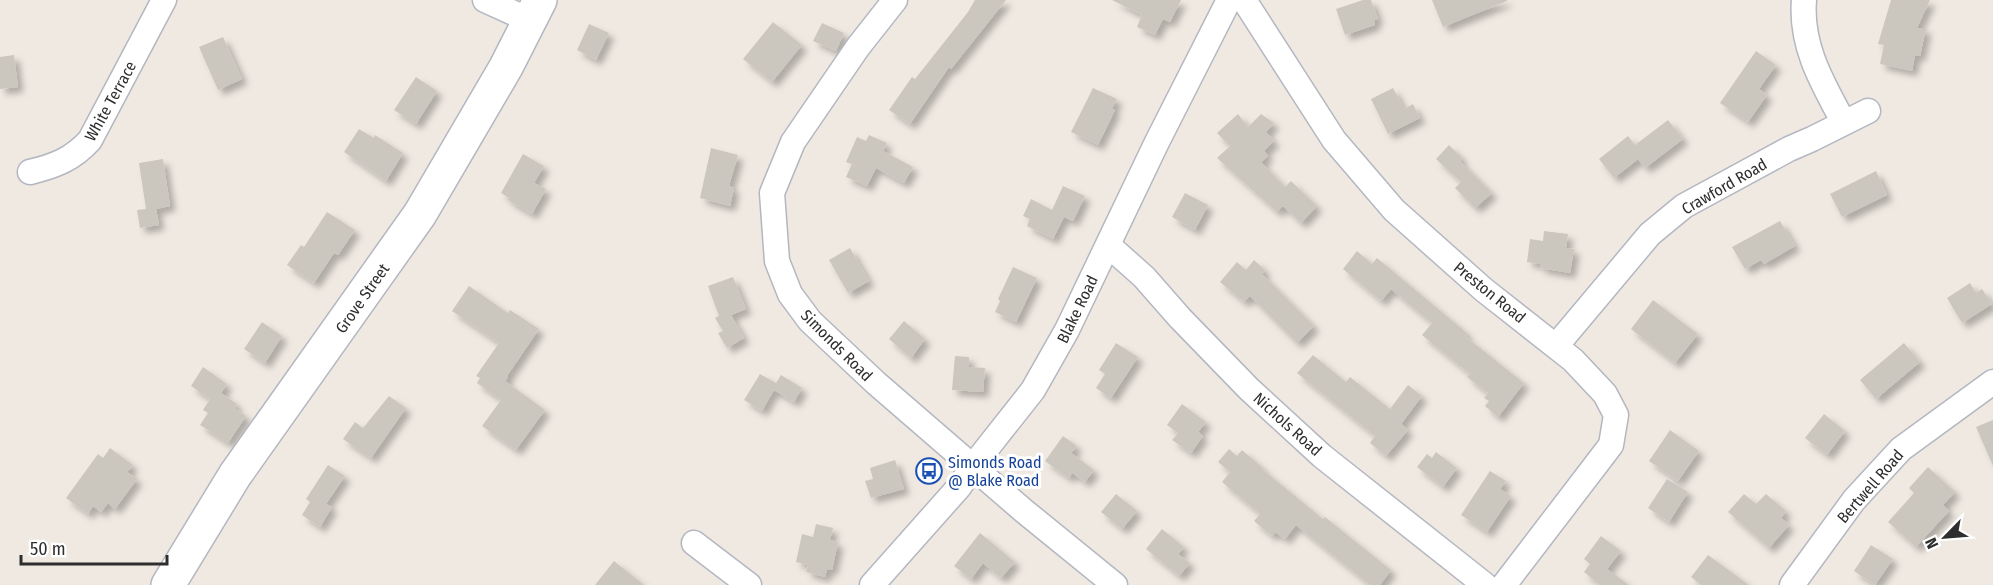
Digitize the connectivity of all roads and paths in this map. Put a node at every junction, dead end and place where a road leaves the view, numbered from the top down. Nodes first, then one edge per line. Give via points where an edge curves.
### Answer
1 (164, 0) edge
2 (485, 0) edge
3 (895, 0) edge
4 (1229, 0) edge
5 (1244, 0) edge
6 (1804, 0) edge
7 (534, 10) edge
8 (1868, 111) dead end
9 (1844, 123) junction
10 (30, 172) dead end
11 (1108, 245) junction
12 (1556, 346) junction
13 (1993, 382) edge
14 (973, 466) junction
15 (694, 543) dead end
16 (168, 585) edge
17 (749, 585) edge
18 (872, 585) edge
19 (1114, 585) edge
20 (1485, 585) edge
21 (1504, 585) edge
22 (1792, 585) edge

1 - 10 street, White Terrace via 90,140 64,162
2 - 7 street
3 - 14 street, Simonds Road via 794,142 772,193 777,261 790,294 810,321
4 - 11 street, Blake Road
5 - 12 street, Preston Road via 1334,140 1394,210 1484,290
6 - 9 street via 1807,44
7 - 16 main road, Grove Street via 500,78 420,214 235,476
8 - 9 street, Crawford Road
9 - 12 street, Crawford Road via 1684,206 1650,234
11 - 14 street, Blake Road via 1033,390
11 - 20 street, Nichols Road via 1144,277 1249,389 1322,456
12 - 21 street, Preston Road via 1605,394 1616,415 1611,445
13 - 22 street, Bertwell Road via 1901,449 1854,500
14 - 18 street, Blake Road
14 - 19 street, Simonds Road
15 - 17 street

